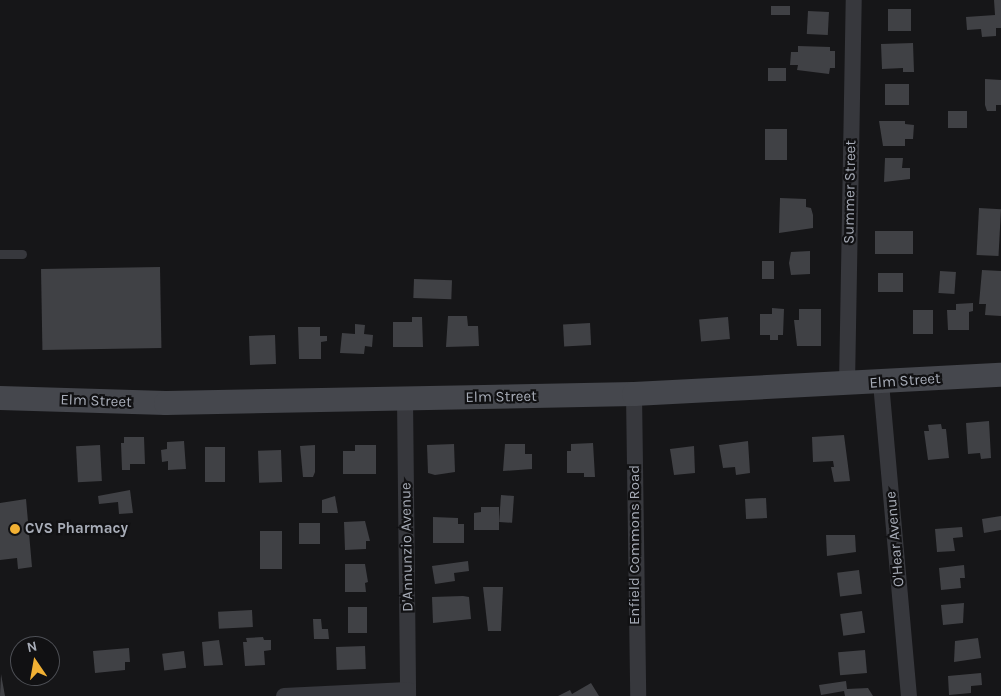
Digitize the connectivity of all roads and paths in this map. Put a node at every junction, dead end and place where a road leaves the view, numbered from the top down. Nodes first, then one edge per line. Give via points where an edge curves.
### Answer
1 (854, 0) edge
2 (0, 254) edge
3 (22, 254) dead end
4 (1001, 375) edge
5 (881, 383) junction
6 (847, 385) junction
7 (634, 394) junction
8 (0, 398) edge
9 (405, 398) junction
10 (408, 693) edge
11 (284, 696) edge
12 (638, 696) edge
13 (909, 696) edge

1 - 6 street, Summer Street
2 - 3 lane
4 - 5 main road, Elm Street
5 - 6 main road, Elm Street
5 - 13 street, O'Hear Avenue
6 - 7 main road, Elm Street
7 - 9 main road, Elm Street
7 - 12 street, Enfield Commons Road
8 - 9 main road, Elm Street via 166,402
9 - 10 street, D'Annunzio Avenue
10 - 11 street

